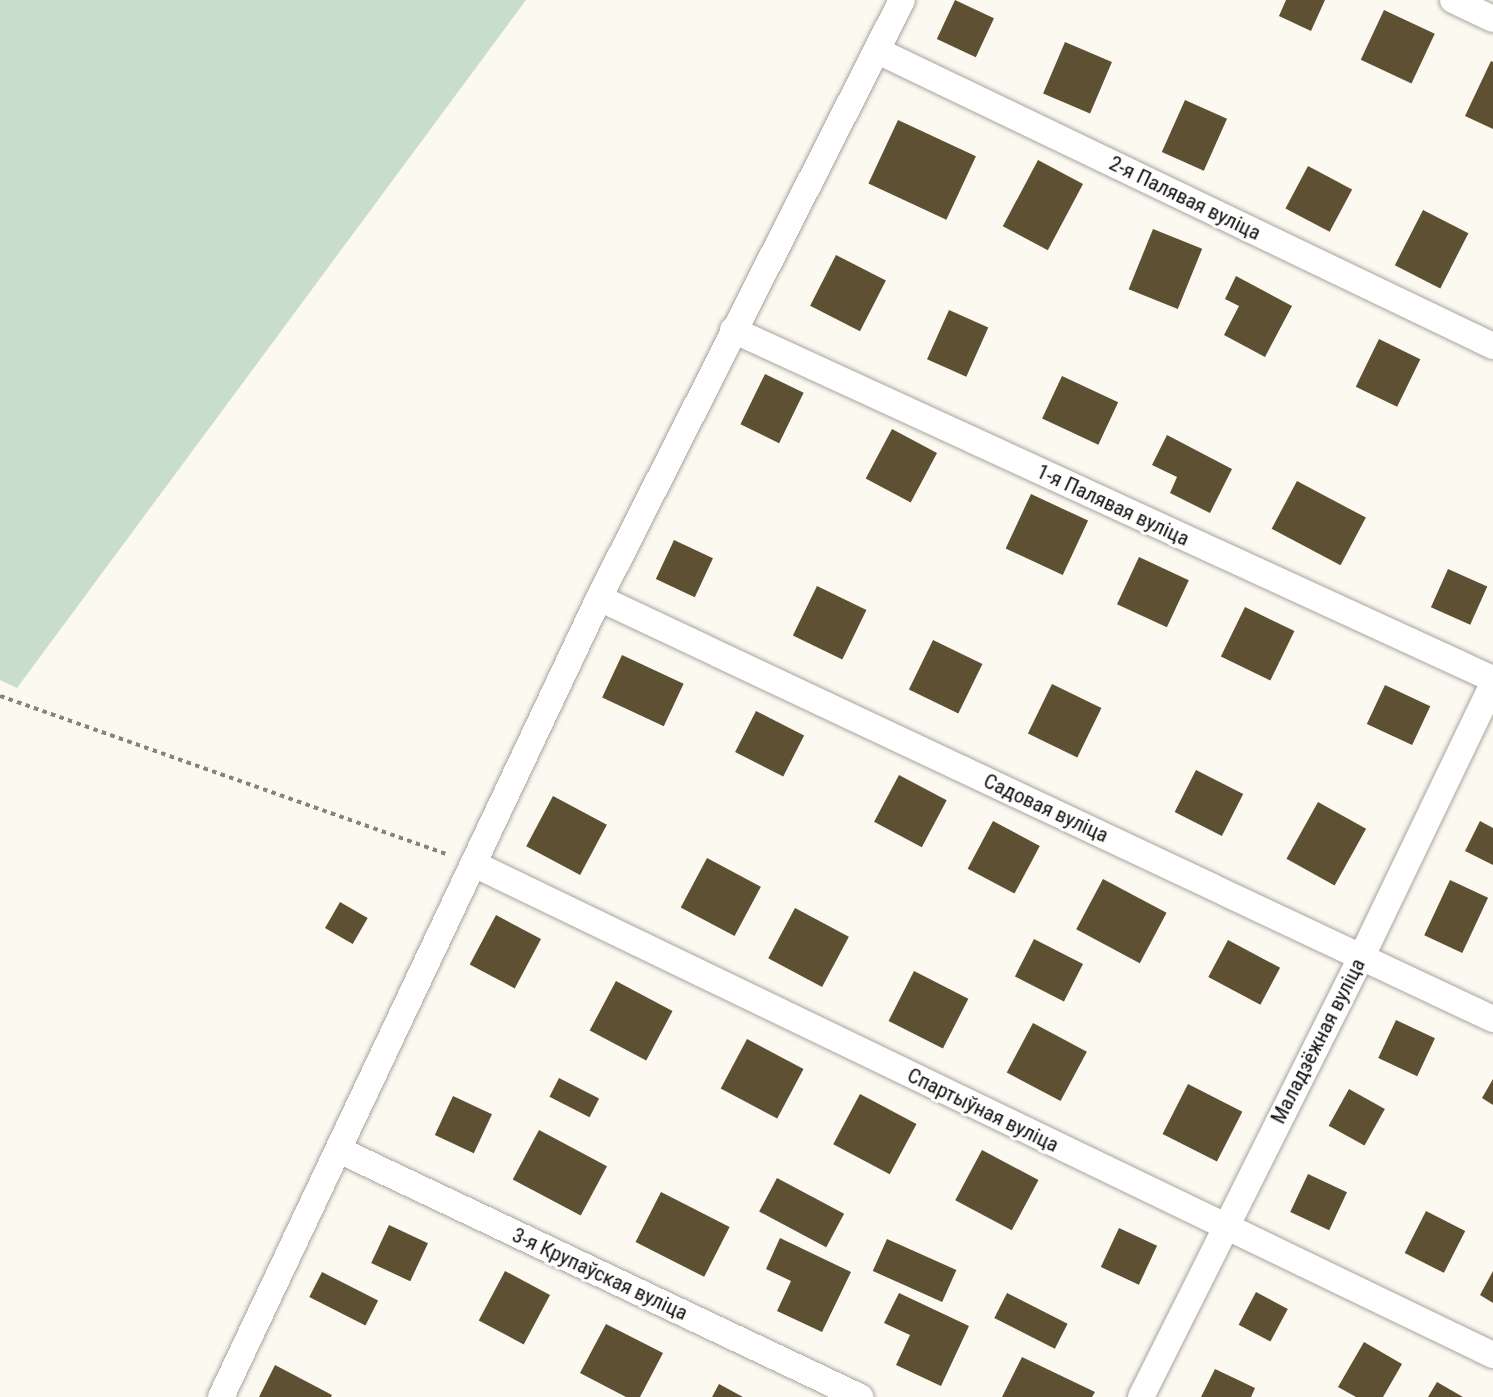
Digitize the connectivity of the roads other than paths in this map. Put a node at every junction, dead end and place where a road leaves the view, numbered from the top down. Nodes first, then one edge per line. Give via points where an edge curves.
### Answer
1 (902, 0) edge
2 (1454, 0) edge
3 (1493, 19) edge
4 (878, 51) junction
5 (733, 330) junction
6 (1493, 346) edge
7 (599, 598) junction
8 (1493, 679) edge
9 (1493, 684) edge
10 (474, 864) junction
11 (1362, 956) junction
12 (1493, 1019) edge
13 (339, 1150) junction
14 (1224, 1226) junction
15 (1493, 1356) edge
16 (221, 1397) edge
17 (860, 1397) edge
18 (1141, 1397) edge

1 - 4 street
2 - 3 street
4 - 5 street
4 - 6 street, 2-я Палявая вуліца
5 - 7 street
5 - 8 street, 1-я Палявая вуліца
7 - 10 street
7 - 11 street, Садовая вуліца
9 - 11 street, Маладзёжная вуліца
10 - 13 street
10 - 14 street, Спартыўная вуліца
11 - 12 street, Садовая вуліца
11 - 14 street, Маладзёжная вуліца
13 - 16 street
13 - 17 street, 3-я Крупаўская вуліца
14 - 15 street, Спартыўная вуліца
14 - 18 street, Маладзёжная вуліца

